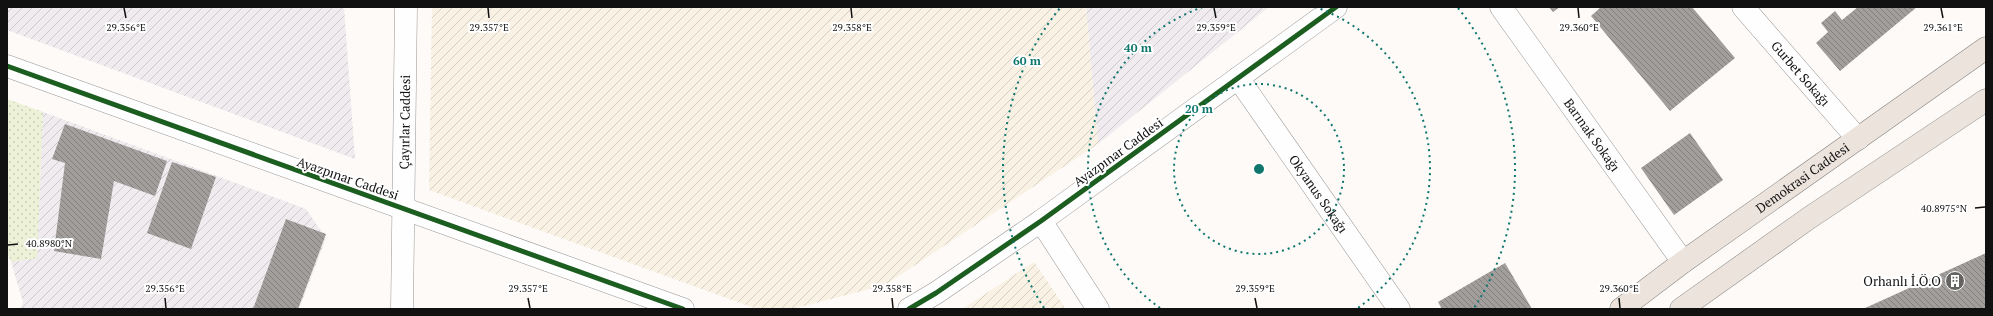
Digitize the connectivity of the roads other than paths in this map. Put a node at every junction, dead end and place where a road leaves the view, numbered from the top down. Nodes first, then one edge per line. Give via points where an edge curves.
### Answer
1 (406, 7) edge
2 (1336, 7) edge
3 (1501, 7) edge
4 (1743, 7) edge
5 (1986, 48) edge
6 (7, 66) edge
7 (1238, 78) junction
8 (1986, 100) edge
9 (1858, 139) junction
10 (403, 208) junction
11 (1041, 221) junction
12 (1683, 262) junction
13 (402, 309) edge
14 (682, 309) edge
15 (908, 309) edge
16 (1098, 309) edge
17 (1399, 309) edge
18 (1621, 309) edge
19 (1681, 309) edge

1 - 10 street, Çayırlar Caddesi
2 - 7 street, Ayazpınar Caddesi
3 - 12 street, Barınak Sokağı
4 - 9 street, Gurbet Sokağı
5 - 9 main road, Demokrasi Caddesi
6 - 10 street, Ayazpınar Caddesi via 341,188
7 - 11 street, Ayazpınar Caddesi
7 - 17 street, Okyanus Sokağı
8 - 19 main road via 1809,218
9 - 12 main road, Demokrasi Caddesi
10 - 13 street, Çayırlar Caddesi
10 - 14 street, Ayazpınar Caddesi
11 - 15 street, Ayazpınar Caddesi via 936,293
11 - 16 street
12 - 18 main road, Demokrasi Caddesi

